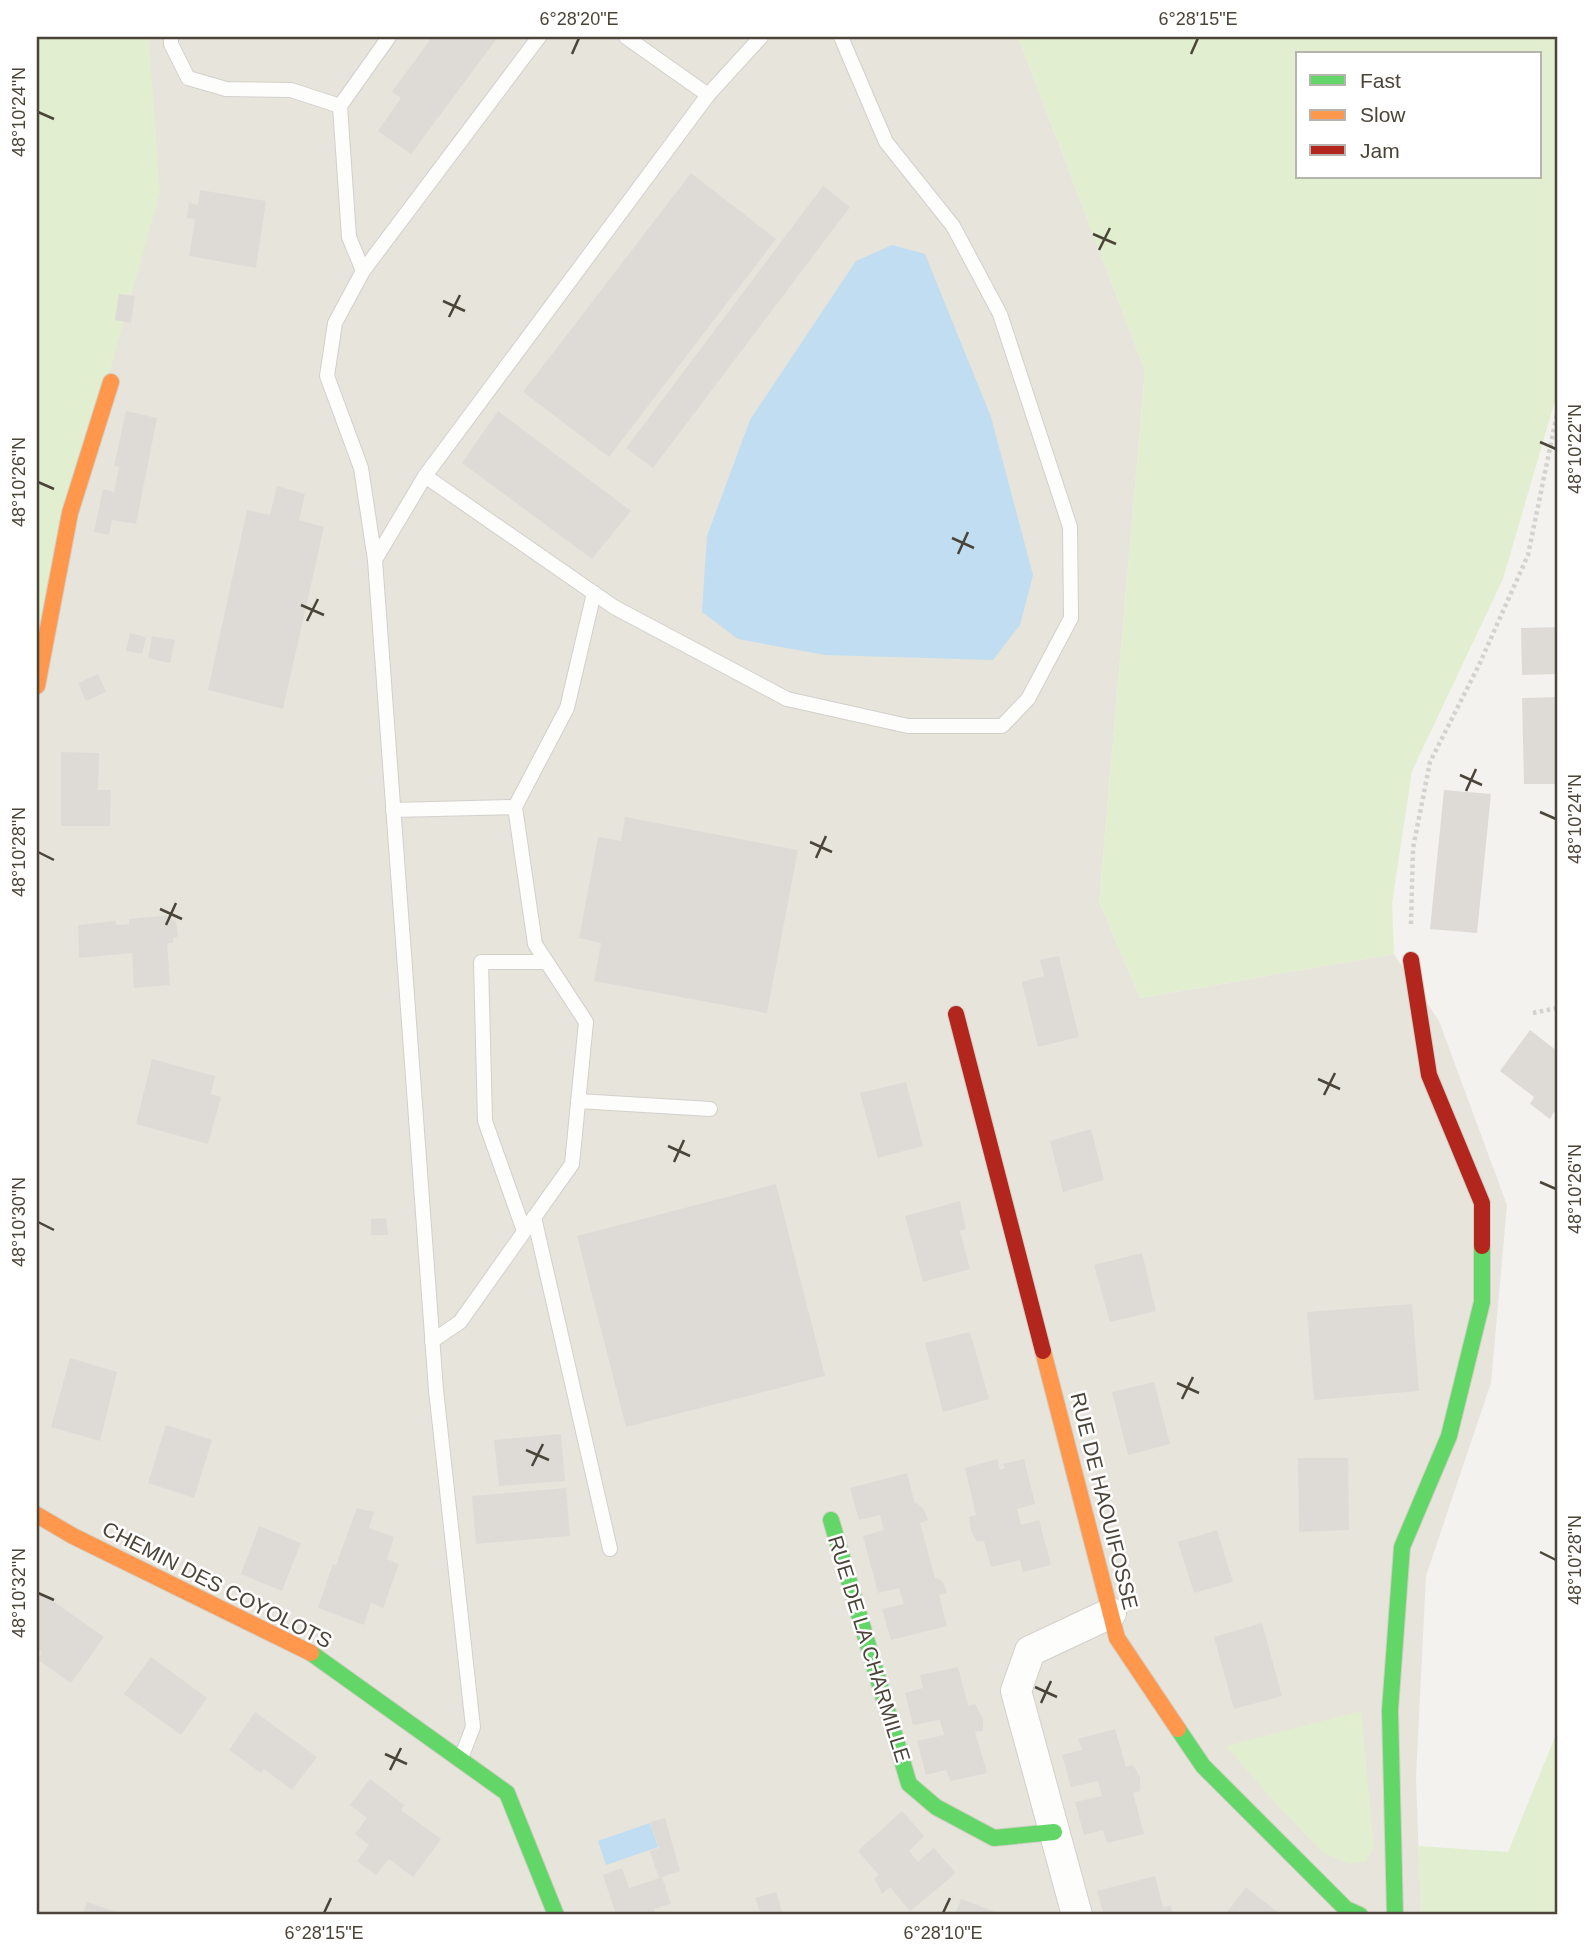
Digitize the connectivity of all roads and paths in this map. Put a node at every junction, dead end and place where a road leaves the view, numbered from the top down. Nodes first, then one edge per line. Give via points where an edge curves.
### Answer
1 (171, 37) edge
2 (389, 37) edge
3 (539, 37) edge
4 (761, 37) edge
5 (841, 37) edge
6 (632, 39) edge
7 (708, 95) junction
8 (340, 106) junction
9 (363, 271) junction
10 (111, 382) dead end
11 (1557, 414) edge
12 (425, 476) junction
13 (375, 561) junction
14 (594, 593) junction
15 (37, 686) edge
16 (515, 807) junction
17 (393, 810) junction
18 (1411, 960) joint
19 (546, 962) junction
20 (1557, 1008) edge
21 (1533, 1013) dead end
22 (957, 1014) dead end
23 (578, 1101) junction
24 (710, 1109) dead end
25 (534, 1217) junction
26 (524, 1231) junction
27 (432, 1341) junction
28 (37, 1514) edge
29 (831, 1520) dead end
30 (610, 1549) dead end
31 (1111, 1613) junction
32 (460, 1759) junction
33 (1054, 1832) junction
34 (556, 1915) edge
35 (1077, 1915) edge
36 (1360, 1915) edge
37 (1395, 1915) edge

1 - 8 lane via 188,78 226,89 291,90
2 - 8 lane
3 - 9 lane
4 - 7 lane
5 - 14 lane via 886,142 953,226 1000,314 1070,527 1071,618 1028,699 1002,726 908,726 787,699
6 - 7 lane
7 - 12 lane
8 - 9 lane via 349,237
9 - 13 lane via 335,323 327,376 361,468
10 - 15 street via 70,513
11 - 18 path via 1528,555 1430,762 1413,848
12 - 13 lane
12 - 14 lane
13 - 17 lane
14 - 16 lane via 567,708
16 - 17 lane
16 - 19 lane via 535,944
17 - 27 lane
18 - 37 street via 1429,1075 1482,1203 1482,1302 1449,1436 1402,1547 1390,1710
19 - 23 lane via 586,1022
19 - 26 lane via 481,962 485,1121
20 - 21 path
22 - 31 street, RUE DE HAOUIFOSSE
23 - 24 lane
23 - 25 lane via 572,1164
25 - 26 lane
25 - 30 lane
26 - 27 lane via 460,1322
27 - 32 lane via 472,1727
28 - 32 street, CHEMIN DES COYOLOTS via 310,1652
29 - 33 street, RUE DE LA CHARMILLE via 909,1784 936,1807 995,1838
31 - 33 street via 1030,1651 1016,1691
31 - 36 street, RUE DE HAOUIFOSSE via 1117,1637 1203,1766 1346,1909
32 - 34 street, CHEMIN DES COYOLOTS via 506,1793
33 - 35 street

